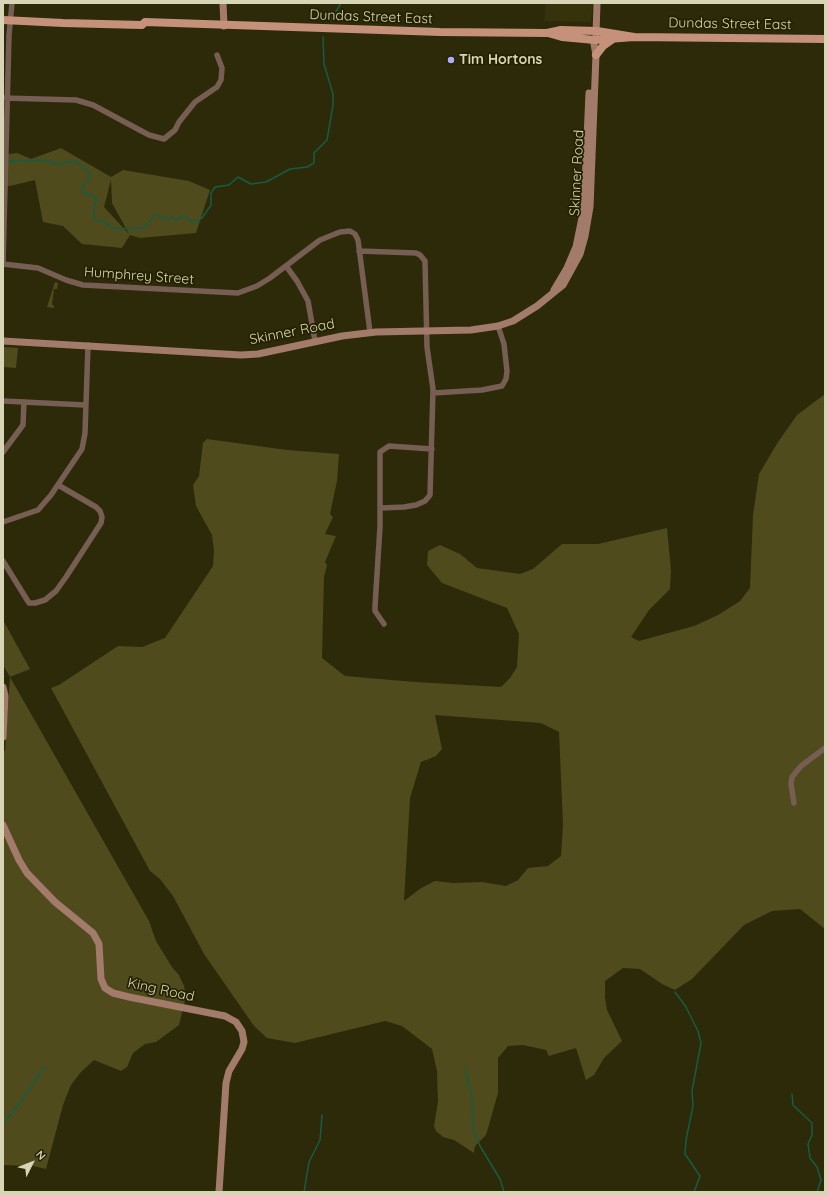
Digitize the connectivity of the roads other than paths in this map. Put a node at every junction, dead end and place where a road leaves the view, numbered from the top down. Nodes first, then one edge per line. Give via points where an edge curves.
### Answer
1 (12, 3) edge
2 (223, 3) edge
3 (597, 3) edge
4 (7, 20) edge
5 (224, 26) junction
6 (597, 31) junction
7 (548, 33) junction
8 (634, 37) junction
9 (613, 39) junction
10 (825, 39) edge
11 (594, 42) junction
12 (217, 55) dead end
13 (596, 56) junction
14 (6, 99) edge
15 (359, 251) junction
16 (3, 264) edge
17 (286, 266) junction
18 (552, 293) junction
19 (498, 326) junction
20 (426, 331) junction
21 (370, 332) junction
22 (3, 341) edge
23 (315, 341) junction
24 (88, 345) junction
25 (433, 392) junction
26 (3, 401) edge
27 (24, 402) junction
28 (86, 405) junction
29 (432, 449) junction
30 (3, 452) edge
31 (58, 485) junction
32 (381, 508) junction
33 (3, 522) edge
34 (3, 561) edge
35 (384, 624) dead end
36 (3, 687) edge
37 (3, 737) edge
38 (825, 748) edge
39 (794, 803) dead end
40 (3, 825) edge
41 (219, 1192) edge

1 - 4 street
2 - 5 street
3 - 6 street
4 - 5 main road, Dundas Street East via 63,24 142,25 145,22
4 - 14 street
5 - 7 main road, Dundas Street East
6 - 7 main road, Dundas Street East via 560,30
6 - 8 main road, Dundas Street East
6 - 11 street
7 - 11 main road, Dundas Street East
8 - 9 main road, Dundas Street East
8 - 10 main road, Dundas Street East
9 - 11 main road, Dundas Street East
9 - 13 main road via 603,46
11 - 13 street, Skinner Road
11 - 18 street, Skinner Road via 584,208 576,247
12 - 14 street via 222,68 221,80 217,87 195,102 175,130 164,139 148,135 93,105 76,100
13 - 18 street, Skinner Road via 590,207 585,236 572,269 563,284
14 - 16 street via 8,146
15 - 17 street, Humphrey Street via 355,234 350,231 340,232 320,240
15 - 20 street via 416,253 423,258
15 - 21 street
16 - 17 street, Humphrey Street via 38,268 83,285 230,294 247,291
17 - 23 street via 308,302
18 - 19 street, Skinner Road via 526,314
19 - 20 street, Skinner Road via 471,330
19 - 25 street via 504,344 507,371 502,386 482,390
20 - 21 street, Skinner Road
20 - 25 street
21 - 23 street, Skinner Road
22 - 24 street, Skinner Road
23 - 24 street, Skinner Road via 258,354 241,355
24 - 28 street
25 - 29 street
26 - 27 street
27 - 28 street
27 - 30 street via 23,425
28 - 31 street via 82,449
29 - 32 street via 428,499 416,505
29 - 32 street via 389,446 383,449 379,456
31 - 33 street via 38,510
31 - 34 street via 96,507 102,517 101,523 66,578 45,600 35,604 29,603
32 - 35 street via 375,606 378,617
36 - 37 street
38 - 39 street via 801,766 792,777
40 - 41 street, King Road via 27,873 55,902 93,932 99,944 101,979 105,988 129,997 225,1016 236,1022 242,1031 242,1049 229,1071 226,1083

